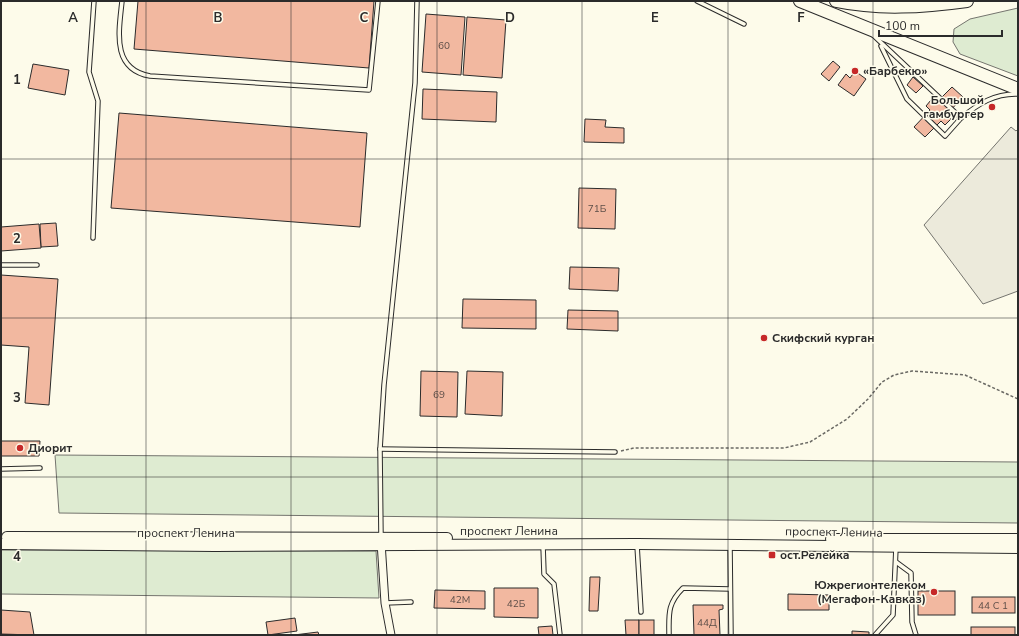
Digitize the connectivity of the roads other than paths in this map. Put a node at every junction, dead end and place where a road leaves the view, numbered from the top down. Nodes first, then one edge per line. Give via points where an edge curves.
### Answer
1 (94, 1) edge
2 (122, 1) edge
3 (378, 1) edge
4 (417, 1) edge
5 (697, 1) edge
6 (800, 1) edge
7 (836, 1) edge
8 (967, 1) edge
9 (744, 24) dead end
10 (865, 28) junction
11 (879, 43) junction
12 (1018, 89) edge
13 (1018, 94) edge
14 (961, 118) junction
15 (93, 238) dead end
16 (1, 265) edge
17 (37, 265) dead end
18 (380, 449) junction
19 (615, 452) road end
20 (40, 468) dead end
21 (1, 469) edge
22 (1, 537) edge
23 (1018, 539) edge
24 (381, 542) junction
25 (1, 544) edge
26 (543, 544) junction
27 (637, 544) junction
28 (730, 544) junction
29 (896, 546) junction
30 (1018, 548) edge
31 (896, 562) junction
32 (730, 589) junction
33 (411, 602) dead end
34 (385, 603) junction
35 (641, 612) dead end
36 (391, 635) edge
37 (560, 635) edge
38 (669, 635) edge
39 (731, 635) edge
40 (875, 635) edge
41 (916, 635) edge

1 - 15 lane via 89,72 98,101
2 - 3 lane via 120,52 128,66 138,74 370,90
4 - 18 lane via 415,83 384,385
5 - 9 lane
6 - 10 main road
7 - 8 main road via 911,7
10 - 11 lane
10 - 12 main road
11 - 14 lane
11 - 14 lane via 907,98 945,136
13 - 14 lane via 994,96
16 - 17 lane
18 - 19 lane
18 - 24 lane
20 - 21 lane
22 - 24 main road, проспект Ленина
23 - 24 main road, проспект Ленина
24 - 25 main road, проспект Ленина via 215,546
24 - 26 main road, проспект Ленина
24 - 34 street
26 - 27 main road, проспект Ленина
26 - 37 lane via 544,574 554,584
27 - 28 main road, проспект Ленина
27 - 35 lane
28 - 29 main road, проспект Ленина
28 - 32 lane
29 - 30 main road, проспект Ленина
29 - 31 lane
31 - 40 lane via 893,615
31 - 41 lane via 911,574 912,622
32 - 38 lane via 683,588 674,597 670,611
32 - 39 lane
33 - 34 lane
34 - 36 street

